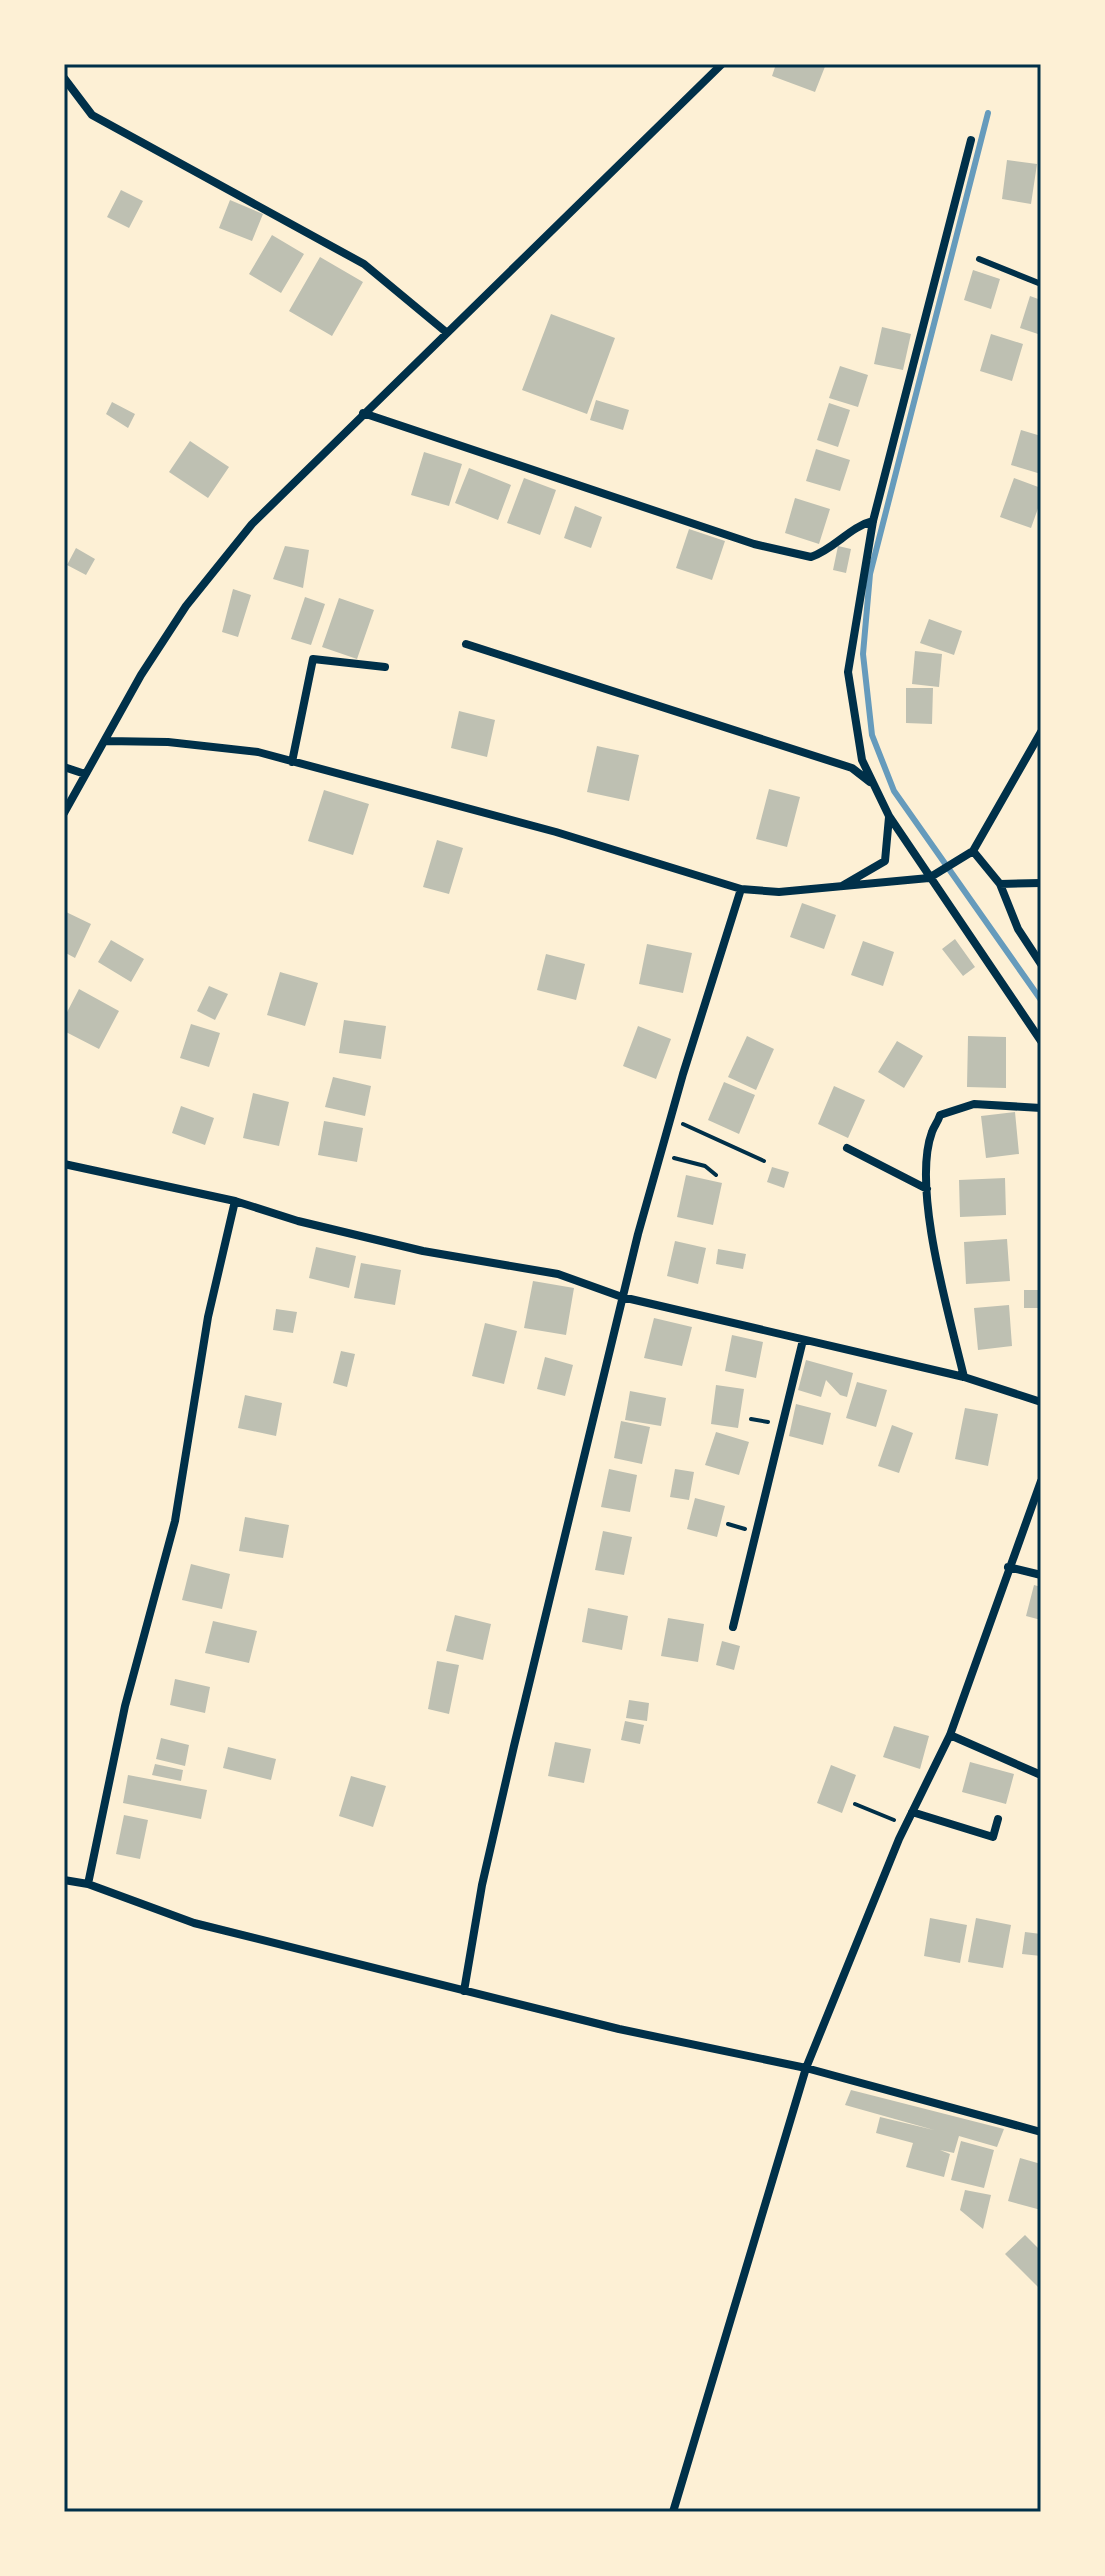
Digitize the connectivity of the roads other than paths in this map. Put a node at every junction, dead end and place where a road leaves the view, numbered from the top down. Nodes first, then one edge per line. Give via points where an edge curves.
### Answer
1 (722, 64) edge
2 (64, 78) edge
3 (971, 140) dead end
4 (979, 259) dead end
5 (1041, 284) edge
6 (446, 332) junction
7 (363, 413) junction
8 (873, 521) junction
9 (466, 644) dead end
10 (385, 667) dead end
11 (1041, 732) edge
12 (106, 741) junction
13 (292, 762) junction
14 (64, 767) edge
15 (85, 774) junction
16 (874, 785) junction
17 (64, 813) edge
18 (889, 816) junction
19 (973, 851) junction
20 (929, 878) junction
21 (1041, 883) edge
22 (1000, 884) junction
23 (837, 888) junction
24 (741, 889) junction
25 (1041, 964) edge
26 (1041, 1041) edge
27 (1041, 1108) edge
28 (847, 1148) dead end
29 (64, 1164) edge
30 (927, 1189) junction
31 (235, 1201) junction
32 (622, 1297) junction
33 (803, 1340) junction
34 (964, 1377) junction
35 (1041, 1402) edge
36 (1041, 1481) edge
37 (1008, 1567) junction
38 (1041, 1575) edge
39 (733, 1627) dead end
40 (950, 1735) junction
41 (1041, 1775) edge
42 (912, 1812) junction
43 (998, 1819) dead end
44 (64, 1880) edge
45 (88, 1884) junction
46 (464, 1991) junction
47 (806, 2068) junction
48 (1041, 2132) edge
49 (673, 2512) edge

1 - 6 street
2 - 6 street via 92,115 364,264
3 - 8 street
4 - 5 lane
6 - 7 street
7 - 8 street via 754,544 811,557 838,543 855,526
7 - 12 street via 252,524 186,606
8 - 16 street via 848,672 862,760
9 - 16 street via 852,768
10 - 13 street via 313,659
11 - 19 street
12 - 13 street via 258,752
12 - 15 street
13 - 24 street via 541,828
14 - 15 street
15 - 17 street
16 - 18 street
18 - 20 street
18 - 23 street via 885,861
19 - 20 street
19 - 22 street
20 - 23 street
20 - 26 street
21 - 22 street
22 - 25 street via 1018,929
23 - 24 street
24 - 32 street via 670,1118
27 - 30 street via 974,1104 940,1115 932,1130
28 - 30 street
29 - 31 street
30 - 34 street via 939,1272
31 - 32 street via 423,1251 558,1274
31 - 45 street via 208,1317 175,1521 125,1706
32 - 33 street
32 - 46 street via 485,1869
33 - 34 street
33 - 39 street
34 - 35 street
36 - 37 street
37 - 38 street
37 - 40 street
40 - 41 street
40 - 42 street
42 - 43 street via 993,1837
42 - 47 street
44 - 45 street
45 - 46 street via 194,1923
46 - 47 street
47 - 48 street
47 - 49 street

